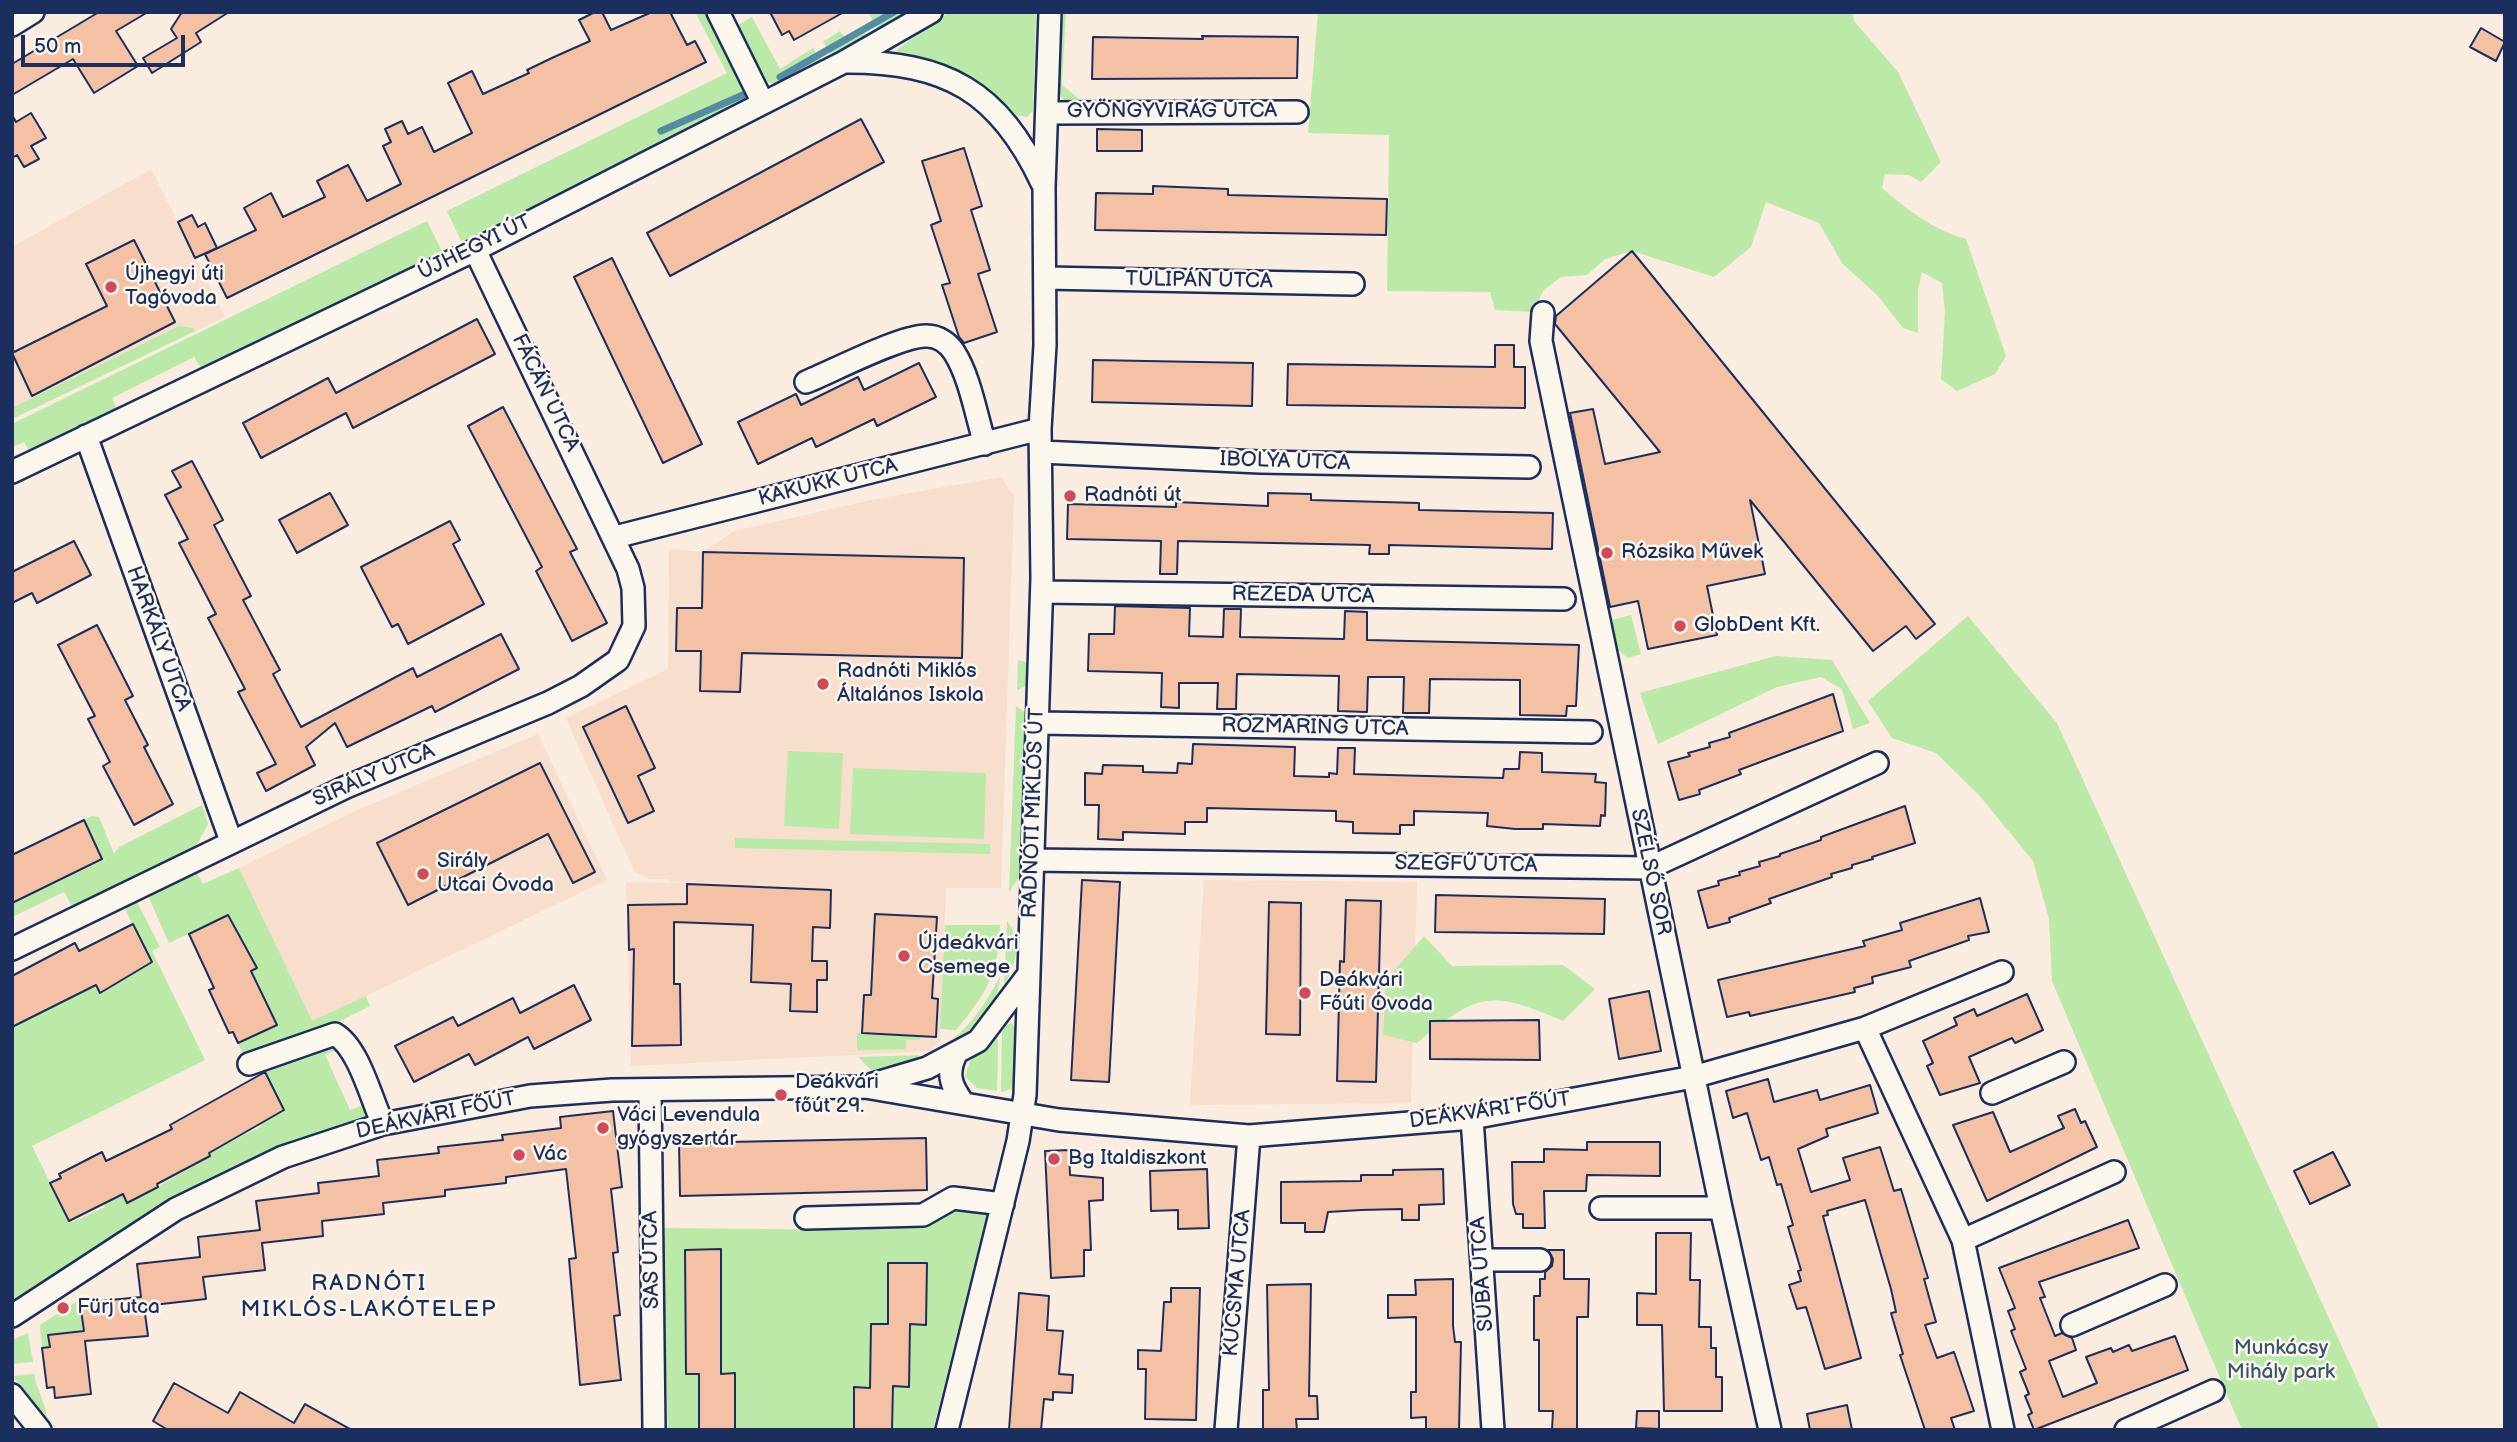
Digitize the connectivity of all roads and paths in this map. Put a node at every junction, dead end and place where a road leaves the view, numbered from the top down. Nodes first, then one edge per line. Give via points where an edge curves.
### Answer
1 (33, 12) edge
2 (718, 12) edge
3 (931, 12) edge
4 (1050, 12) edge
5 (12, 25) edge
6 (844, 62) junction
7 (763, 103) junction
8 (1297, 112) dead end
9 (1048, 113) junction
10 (1044, 187) junction
11 (475, 250) junction
12 (1046, 278) junction
13 (1353, 284) dead end
14 (1543, 313) dead end
15 (806, 382) dead end
16 (1040, 429) junction
17 (86, 436) junction
18 (985, 444) junction
19 (1041, 452) junction
20 (1529, 467) dead end
21 (12, 472) edge
22 (615, 537) junction
23 (1042, 592) junction
24 (1564, 599) dead end
25 (1038, 723) junction
26 (1591, 732) dead end
27 (1877, 763) dead end
28 (231, 841) junction
29 (1031, 860) junction
30 (1649, 869) junction
31 (12, 950) edge
32 (2002, 972) dead end
33 (1028, 975) junction
34 (1865, 1028) junction
35 (956, 1054) junction
36 (2064, 1062) dead end
37 (249, 1064) dead end
38 (1693, 1077) junction
39 (865, 1087) junction
40 (650, 1090) junction
41 (1992, 1093) dead end
42 (962, 1101) junction
43 (1023, 1115) junction
44 (1472, 1118) junction
45 (383, 1124) junction
46 (1249, 1136) junction
47 (2114, 1172) dead end
48 (1003, 1204) junction
49 (1601, 1208) dead end
50 (1721, 1208) junction
51 (806, 1218) dead end
52 (1964, 1240) junction
53 (1482, 1260) junction
54 (1541, 1260) dead end
55 (2165, 1285) dead end
56 (12, 1316) edge
57 (2072, 1325) dead end
58 (2213, 1391) dead end
59 (12, 1395) edge
60 (40, 1430) edge
61 (654, 1430) edge
62 (947, 1430) edge
63 (1226, 1430) edge
64 (1493, 1430) edge
65 (1770, 1430) edge
66 (2003, 1430) edge
67 (2126, 1430) edge

1 - 5 street
2 - 7 street
3 - 6 street, ÚJHEGYI ÚT
4 - 9 street, RADNÓTI MIKLÓS ÚT
6 - 7 street, ÚJHEGYI ÚT
6 - 10 street, RADNÓTI MIKLÓS ÚT via 926,68 964,87 1011,128
7 - 11 street, ÚJHEGYI ÚT
8 - 9 street, GYÖNGYVIRÁG UTCA
9 - 10 street, RADNÓTI MIKLÓS ÚT
10 - 12 street, RADNÓTI MIKLÓS ÚT
11 - 17 street, ÚJHEGYI ÚT
11 - 22 street, FÁCÁN UTCA
12 - 13 street, TULIPÁN UTCA
12 - 16 street, RADNÓTI MIKLÓS ÚT
14 - 30 street, SZÉLSŐ SOR via 1541,341
15 - 18 street via 908,340 926,335 943,340 960,366
16 - 18 street, KAKUKK UTCA
16 - 19 street, RADNÓTI MIKLÓS ÚT
17 - 21 street, ÚJHEGYI ÚT
17 - 28 street, HARKÁLY UTCA
18 - 22 street, KAKUKK UTCA
19 - 20 street, IBOLYA UTCA
19 - 23 street, RADNÓTI MIKLÓS ÚT
22 - 28 street, SIRÁLY UTCA via 634,601 634,626 618,660 548,703 346,787
23 - 24 street, REZEDA UTCA
23 - 25 street, RADNÓTI MIKLÓS ÚT
25 - 26 street, ROZMARING UTCA
25 - 29 street, RADNÓTI MIKLÓS ÚT
27 - 30 street, SZEGFŰ UTCA
28 - 31 street, SIRÁLY UTCA
29 - 30 street, SZEGFŰ UTCA
29 - 33 street, RADNÓTI MIKLÓS ÚT
30 - 38 street, SZÉLSŐ SOR
32 - 34 street, DEÁKVÁRI FŐÚT
33 - 35 street, DEÁKVÁRI FŐÚT via 978,1041
33 - 43 street, RADNÓTI MIKLÓS ÚT
34 - 38 street, DEÁKVÁRI FŐÚT
34 - 52 street
35 - 39 street, DEÁKVÁRI FŐÚT
35 - 42 street via 950,1078
36 - 41 street
37 - 45 street via 335,1034 354,1056
38 - 44 street, DEÁKVÁRI FŐÚT
38 - 50 street, SZÉLSŐ SOR
39 - 40 street, DEÁKVÁRI FŐÚT
39 - 42 street, DEÁKVÁRI FŐÚT
40 - 45 street, DEÁKVÁRI FŐÚT via 530,1096
40 - 61 street, SAS UTCA
42 - 43 street, DEÁKVÁRI FŐÚT
43 - 46 street, DEÁKVÁRI FŐÚT
43 - 48 street, RADNÓTI MIKLÓS ÚT
44 - 46 street, DEÁKVÁRI FŐÚT
44 - 53 street, SUBA UTCA
45 - 56 street, DEÁKVÁRI FŐÚT via 229,1181 155,1222
46 - 63 street, KUCSMA UTCA
47 - 52 street
48 - 51 street via 953,1198 923,1215
48 - 62 street, RADNÓTI MIKLÓS ÚT
49 - 50 street
50 - 65 street, SZÉLSŐ SOR
52 - 66 street
53 - 54 street
53 - 64 street, SUBA UTCA
55 - 57 street
58 - 67 street
59 - 60 street

